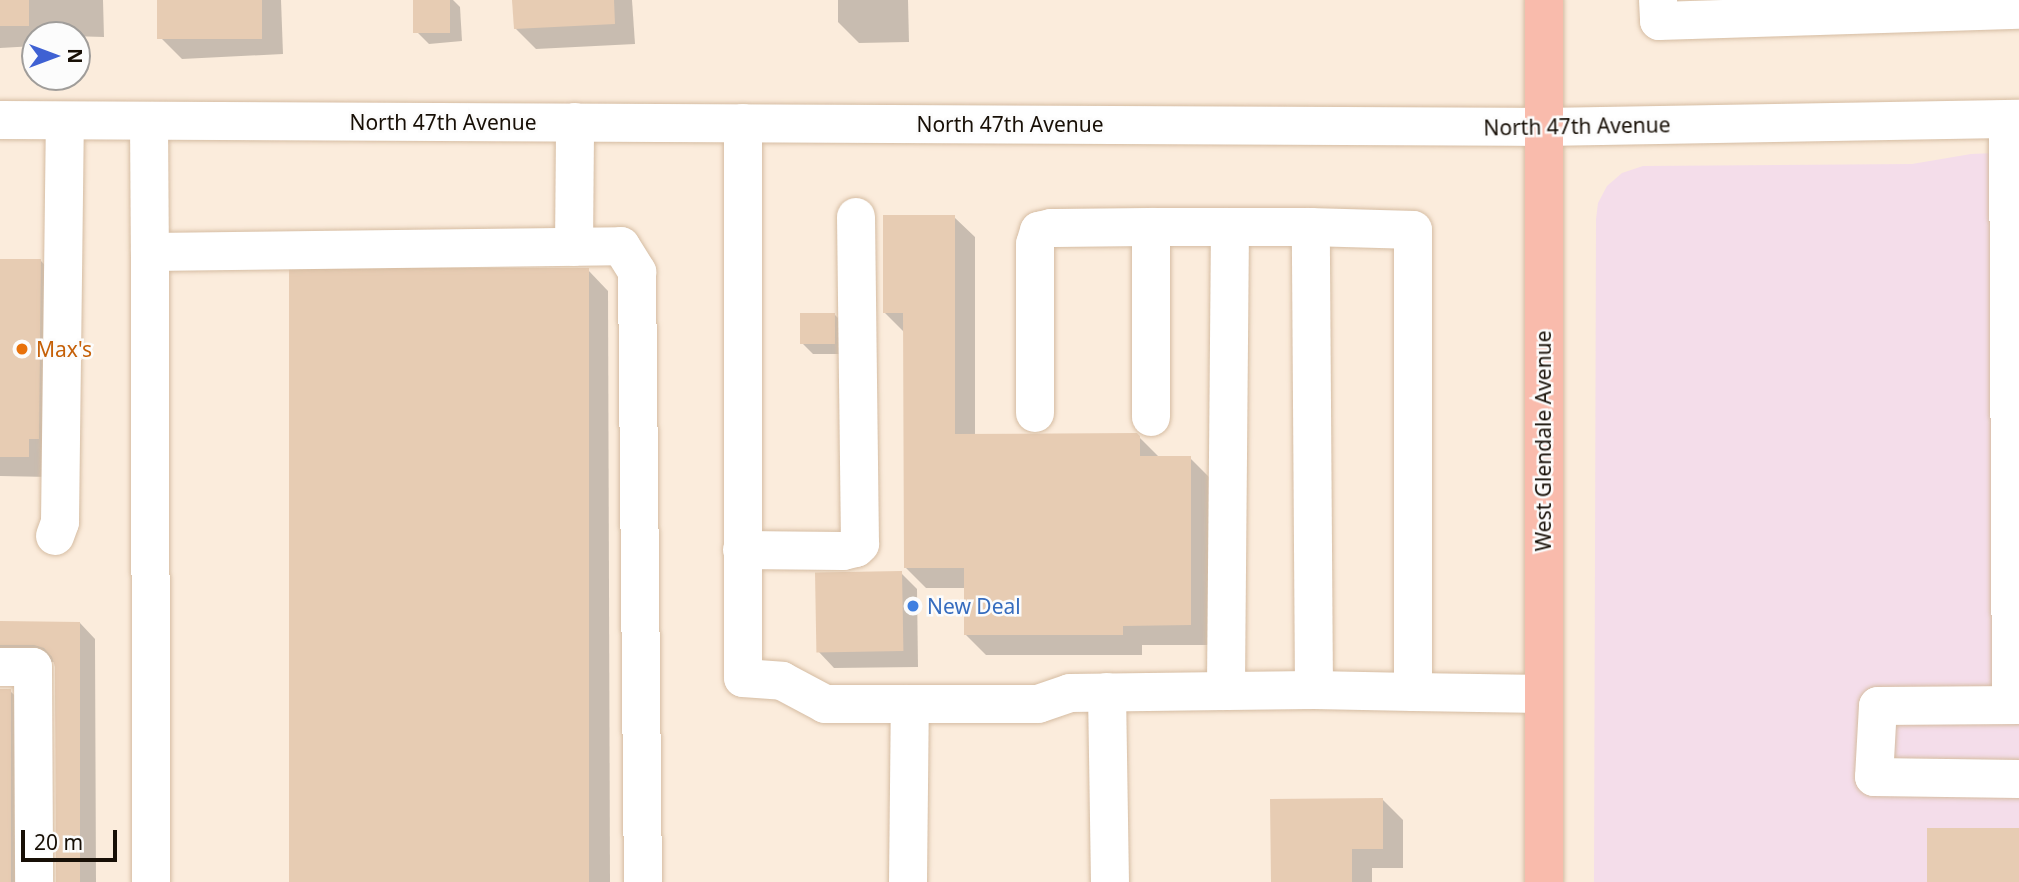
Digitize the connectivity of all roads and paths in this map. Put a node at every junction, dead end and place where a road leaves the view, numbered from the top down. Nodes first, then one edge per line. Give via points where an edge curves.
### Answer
1 (1544, 0) edge
2 (1658, 0) edge
3 (2019, 10) edge
4 (2014, 119) edge
5 (0, 120) edge
6 (65, 121) junction
7 (149, 121) junction
8 (575, 122) junction
9 (743, 123) junction
10 (1544, 127) junction
11 (856, 217) dead end
12 (1230, 226) junction
13 (1311, 227) junction
14 (1151, 228) junction
15 (574, 247) junction
16 (150, 252) junction
17 (1035, 412) dead end
18 (1151, 417) dead end
19 (55, 536) dead end
20 (742, 550) junction
21 (0, 667) edge
22 (1314, 690) junction
23 (1226, 691) junction
24 (1107, 692) junction
25 (1413, 692) junction
26 (1544, 694) junction
27 (910, 704) junction
28 (2015, 705) edge
29 (2019, 779) edge
30 (34, 882) edge
31 (151, 882) edge
32 (643, 882) edge
33 (908, 882) edge
34 (1110, 882) edge
35 (1544, 882) edge

1 - 10 main road, West Glendale Avenue
2 - 3 street via 1659,21
4 - 10 street, North 47th Avenue
4 - 28 street
5 - 6 street, North 47th Avenue
6 - 7 street, North 47th Avenue
6 - 19 street via 60,522
7 - 8 street, North 47th Avenue
7 - 16 street
8 - 9 street, North 47th Avenue
8 - 15 street
9 - 10 street, North 47th Avenue
9 - 20 street
10 - 26 main road, West Glendale Avenue
11 - 20 street via 860,544 844,551
12 - 13 street
12 - 14 street
12 - 23 street
13 - 22 street
13 - 25 street via 1413,230
14 - 17 street via 1051,228 1039,232 1035,244
14 - 18 street
15 - 16 street
15 - 32 street via 621,246 637,272
16 - 31 street
20 - 27 street via 743,678 782,681 825,704
21 - 30 street via 33,667
22 - 23 street
22 - 25 street
23 - 24 street
24 - 27 street via 1070,693 1038,704
24 - 34 street
25 - 26 street
26 - 35 main road, West Glendale Avenue
27 - 33 street
28 - 29 street via 1878,706 1874,777

